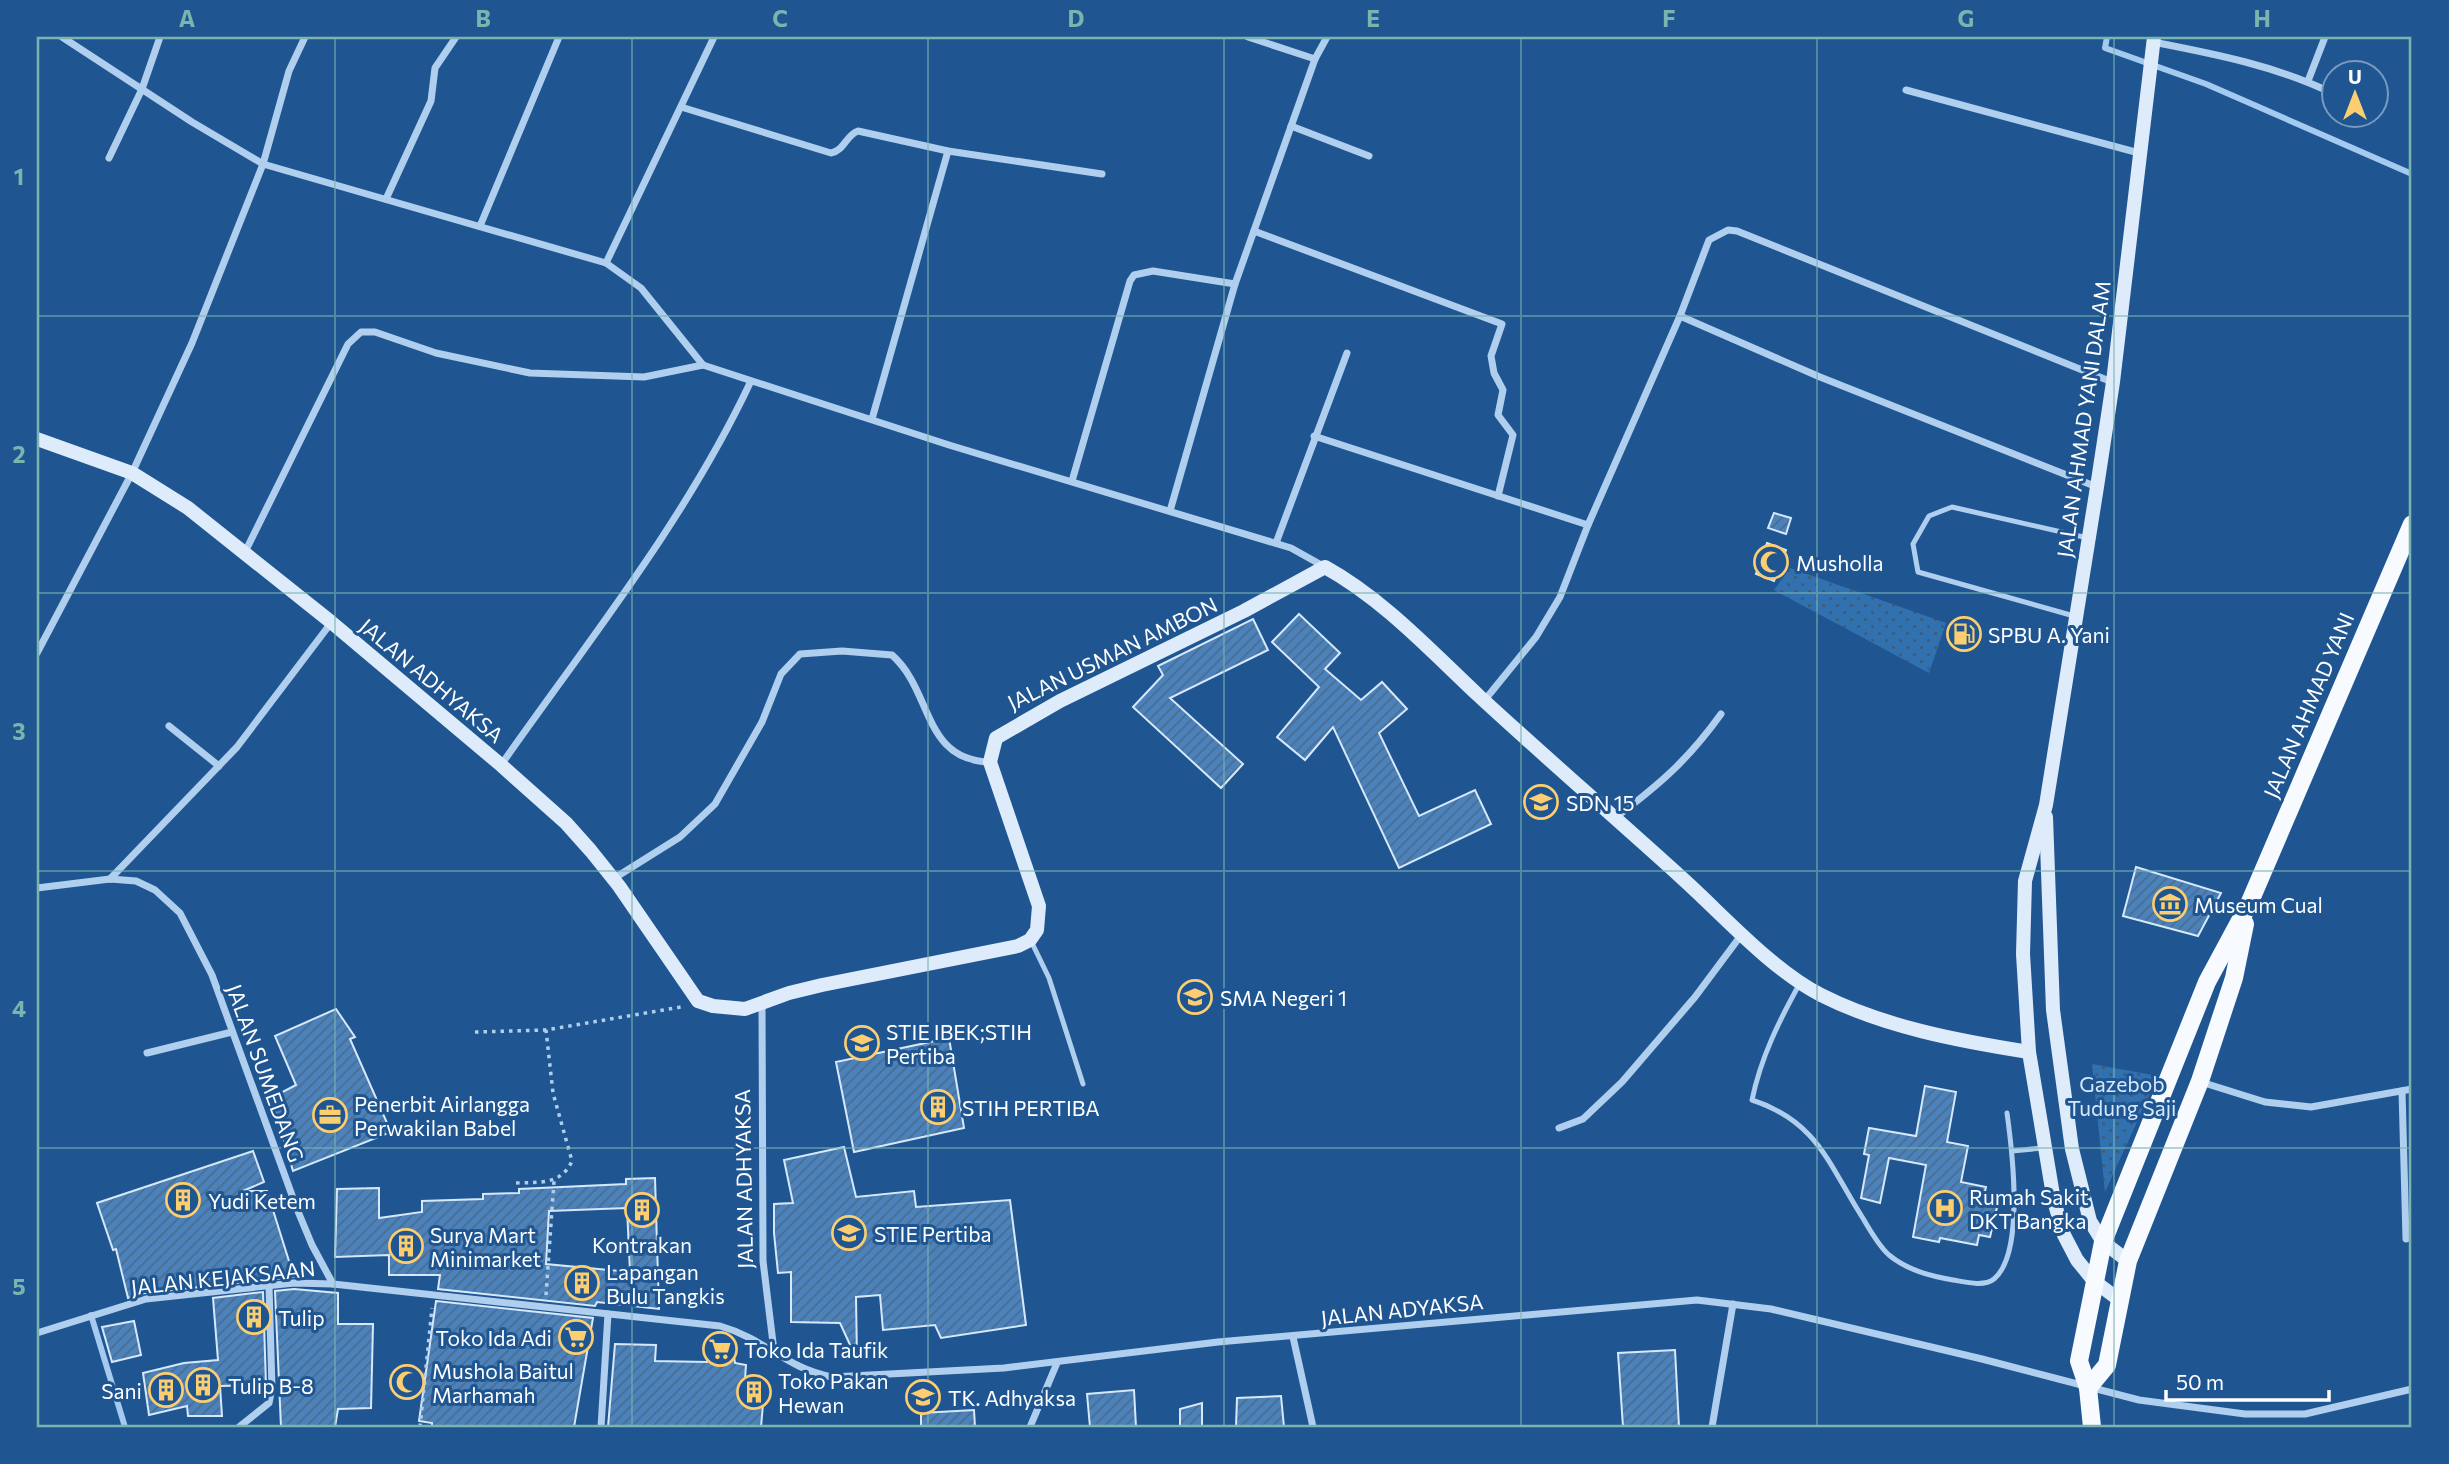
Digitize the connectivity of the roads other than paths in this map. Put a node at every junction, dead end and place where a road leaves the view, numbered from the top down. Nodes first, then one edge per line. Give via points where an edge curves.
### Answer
1 (62, 37) edge
2 (160, 37) edge
3 (305, 37) edge
4 (456, 37) edge
5 (559, 37) edge
6 (714, 37) edge
7 (1248, 37) edge
8 (1327, 37) edge
9 (2325, 37) edge
10 (2153, 44) edge
11 (1315, 59) junction
12 (2308, 81) junction
13 (2320, 87) edge
14 (142, 89) junction
15 (1906, 90) dead end
16 (681, 107) junction
17 (1291, 126) junction
18 (948, 150) junction
19 (2139, 153) junction
20 (1369, 156) dead end
21 (109, 158) dead end
22 (263, 164) junction
23 (1102, 174) dead end
24 (386, 199) junction
25 (480, 226) junction
26 (1254, 231) junction
27 (606, 263) junction
28 (1235, 284) junction
29 (1679, 316) junction
30 (1347, 353) dead end
31 (703, 365) junction
32 (2113, 382) junction
33 (750, 383) junction
34 (872, 419) junction
35 (1314, 436) junction
36 (37, 439) edge
37 (132, 473) junction
38 (1072, 481) junction
39 (2097, 487) junction
40 (1498, 496) junction
41 (1170, 511) junction
42 (2412, 524) edge
43 (1588, 525) junction
44 (2088, 538) junction
45 (1276, 543) junction
46 (244, 554) junction
47 (1325, 568) junction
48 (2074, 616) junction
49 (331, 622) junction
50 (37, 653) edge
51 (1484, 701) junction
52 (1721, 714) dead end
53 (169, 726) dead end
54 (990, 762) junction
55 (501, 765) junction
56 (219, 766) junction
57 (2046, 805) junction
58 (1614, 819) junction
59 (613, 878) junction
60 (110, 879) junction
61 (37, 888) edge
62 (2249, 904) junction
63 (1742, 933) junction
64 (1030, 940) junction
65 (1800, 983) junction
66 (762, 1005) junction
67 (232, 1032) junction
68 (2029, 1052) junction
69 (147, 1053) dead end
70 (2200, 1081) junction
71 (1083, 1084) dead end
72 (2412, 1089) edge
73 (2402, 1091) junction
74 (2007, 1113) dead end
75 (1559, 1128) dead end
76 (2043, 1148) junction
77 (2012, 1150) junction
78 (2406, 1239) dead end
79 (2103, 1242) junction
80 (2128, 1261) junction
81 (2094, 1281) junction
82 (333, 1284) junction
83 (269, 1286) junction
84 (2118, 1299) junction
85 (1733, 1304) junction
86 (608, 1314) junction
87 (37, 1333) edge
88 (1293, 1338) junction
89 (774, 1351) junction
90 (1057, 1363) junction
91 (2088, 1388) junction
92 (2412, 1389) edge
93 (239, 1427) edge
94 (601, 1427) edge
95 (1030, 1427) edge
96 (1313, 1427) edge
97 (1713, 1427) edge
98 (2092, 1427) edge

1 - 14 street
2 - 14 street
3 - 22 street via 289,71
4 - 24 street via 434,71 431,101
5 - 25 street
6 - 16 street
7 - 11 street
8 - 11 street
9 - 12 street
10 - 12 street via 2224,56
10 - 19 street, JALAN AHMAD YANI DALAM
11 - 17 street
12 - 13 street
14 - 21 street
14 - 22 street
15 - 19 street
16 - 18 street via 831,153 858,131
16 - 27 street
17 - 20 street
17 - 26 street
18 - 23 street
18 - 34 street
19 - 32 street, JALAN AHMAD YANI DALAM
22 - 24 street
22 - 37 street via 192,343
24 - 25 street
25 - 27 street
26 - 28 street
26 - 40 street via 1502,324 1492,364 1503,390 1498,415 1513,435
27 - 31 street via 641,288
28 - 38 street via 1153,271 1135,275 1130,281
28 - 41 street
29 - 32 street via 1709,240 1728,230 1737,231
29 - 39 street
29 - 43 street
30 - 35 street
31 - 33 street
31 - 46 street via 644,377 530,373 361,332 348,344
32 - 39 street, JALAN AHMAD YANI DALAM
33 - 34 street
33 - 55 street via 659,545
34 - 38 street
35 - 40 street
35 - 45 street
36 - 37 street, JALAN ADHYAKSA
37 - 46 street, JALAN ADHYAKSA via 188,508
37 - 50 street
38 - 41 street
39 - 44 street, JALAN AHMAD YANI DALAM
40 - 43 street
41 - 45 street
42 - 62 main road, JALAN AHMAD YANI
43 - 51 street via 1560,597 1523,655
44 - 48 street, JALAN AHMAD YANI DALAM
44 - 48 lane via 1952,507 1929,516 1913,544 1918,572
45 - 47 street via 1308,555
46 - 49 street, JALAN ADHYAKSA
47 - 51 street via 1397,620
47 - 54 street, JALAN USMAN AMBON via 1008,728 996,738
48 - 57 street, JALAN AHMAD YANI DALAM
49 - 55 street, JALAN ADHYAKSA
49 - 56 street
51 - 58 street
52 - 58 street via 1690,756
53 - 56 street
54 - 59 street via 963,757 942,741 913,682 892,655 800,654 782,674 762,723 715,804 680,837
54 - 64 street via 1039,906 1037,929
55 - 59 street, JALAN ADHYAKSA via 566,823
56 - 60 street
57 - 68 street, JALAN AHMAD YANI DALAM via 2025,881 2023,954
57 - 79 street, JALAN AHMAD YANI DALAM via 2057,1051 2083,1197
58 - 63 street
59 - 66 street, JALAN ADHYAKSA via 698,1000 745,1009
60 - 61 street, JALAN SUMEDANG
60 - 67 street, JALAN SUMEDANG via 136,881 155,890 180,913 212,975
62 - 70 main road, JALAN AHMAD YANI via 2234,978
62 - 79 main road, JALAN AHMAD YANI via 2207,982
63 - 65 street
63 - 75 street via 1695,997 1622,1082 1583,1119
64 - 66 street via 789,993
64 - 71 lane via 1049,978
65 - 68 street via 1852,1009 1894,1023
65 - 77 lane via 1773,1033 1752,1100 1779,1109 1811,1134 1887,1254 1930,1276 1971,1283 1995,1278 2006,1262 2011,1234 2015,1196
66 - 89 street, JALAN ADHYAKSA via 763,1261
67 - 69 street
67 - 82 street, JALAN SUMEDANG via 302,1221
68 - 76 street, JALAN AHMAD YANI DALAM
70 - 73 street via 2287,1106 2337,1104
70 - 80 main road, JALAN AHMAD YANI
72 - 73 street
73 - 78 street
74 - 77 lane
76 - 77 lane
76 - 81 street, JALAN AHMAD YANI DALAM via 2064,1235
79 - 80 street, JALAN AHMAD YANI DALAM
79 - 81 main road, JALAN AHMAD YANI
80 - 84 main road, JALAN AHMAD YANI
81 - 84 street, JALAN AHMAD YANI DALAM
81 - 91 main road, JALAN AHMAD YANI via 2079,1361
82 - 83 street, JALAN KEJAKSAAN
82 - 86 street
83 - 87 street, JALAN KEJAKSAAN via 146,1299
83 - 93 street via 269,1403
84 - 91 main road, JALAN AHMAD YANI via 2107,1365
85 - 88 street, JALAN ADYAKSA via 1648,1302
85 - 91 street, JALAN ADYAKSA via 1902,1339
85 - 97 street
86 - 89 street via 720,1326
86 - 94 street
88 - 90 street, JALAN ADYAKSA
88 - 96 street
89 - 90 street, JALAN ADYAKSA via 808,1373 832,1377
90 - 95 street
91 - 92 street, JALAN ADYAKSA via 2139,1400 2281,1416
91 - 98 main road, JALAN AHMAD YANI

